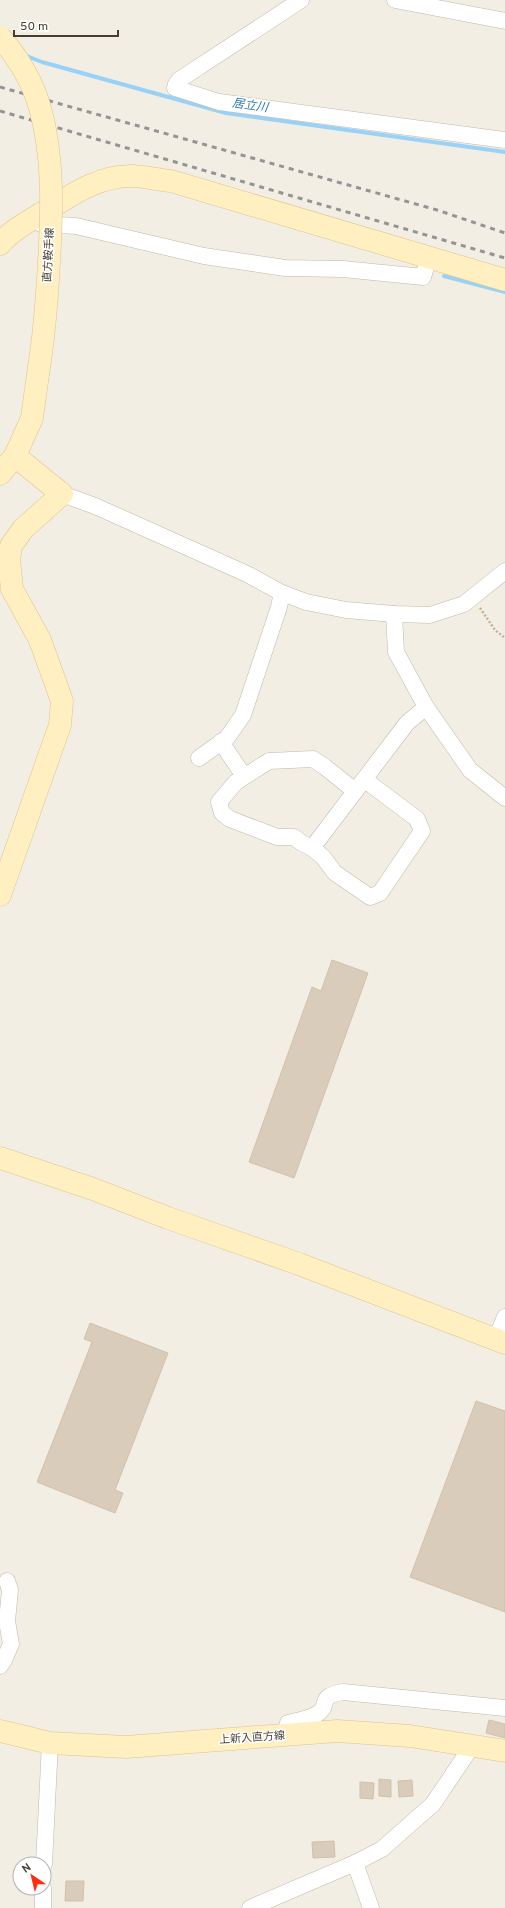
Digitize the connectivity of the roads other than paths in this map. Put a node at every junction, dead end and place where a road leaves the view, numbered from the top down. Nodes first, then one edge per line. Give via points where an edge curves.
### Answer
1 (301, 0) edge
2 (395, 0) edge
3 (497, 20) edge
4 (505, 26) edge
5 (0, 37) edge
6 (505, 140) edge
7 (26, 223) junction
8 (1, 240) edge
9 (429, 257) junction
10 (505, 280) edge
11 (15, 456) junction
12 (0, 474) edge
13 (62, 494) junction
14 (6, 548) edge
15 (505, 571) edge
16 (282, 592) junction
17 (394, 614) junction
18 (426, 707) junction
19 (221, 742) junction
20 (199, 758) dead end
21 (244, 776) junction
22 (360, 786) junction
23 (505, 798) edge
24 (312, 848) junction
25 (0, 895) edge
26 (0, 1158) edge
27 (505, 1317) edge
28 (500, 1341) edge
29 (7, 1581) dead end
30 (0, 1666) edge
31 (505, 1708) edge
32 (0, 1731) edge
33 (284, 1736) junction
34 (50, 1743) junction
35 (472, 1746) junction
36 (505, 1751) edge
37 (44, 1856) edge
38 (355, 1862) junction
39 (43, 1896) edge
40 (43, 1908) edge
41 (250, 1908) edge
42 (371, 1908) edge

1 - 6 street via 179,80 175,88 219,102
2 - 3 street
3 - 4 street
5 - 11 street, 直方鞍手線, bridge via 22,66 40,107 47,145 52,210 46,303 32,418
7 - 8 street
7 - 9 street via 76,226 204,256 285,268 343,269 423,277
7 - 9 street via 81,189 102,181 132,176 171,182
9 - 10 street
11 - 12 street, 直方鞍手線
11 - 13 street
13 - 14 street
13 - 16 street via 132,522
14 - 25 street via 12,589 40,640 62,701 60,725
15 - 17 street via 464,604 430,615
16 - 17 street via 312,603 346,610
16 - 19 street via 243,715 227,738
17 - 18 street via 396,652
18 - 22 street via 408,723
18 - 23 street via 470,770
19 - 20 street
19 - 21 street
21 - 22 street via 269,761 314,760
21 - 24 street via 219,802 222,813 230,819 277,837 294,837
22 - 24 street
22 - 24 street via 417,819 422,831 380,893 370,896 335,873 323,857
26 - 28 street via 299,1264
27 - 28 street
29 - 30 street via 10,1590 7,1621 11,1644
31 - 33 street via 343,1692 329,1694 322,1710 317,1714 288,1723
32 - 34 street, 上新入直方線
33 - 34 street, 上新入直方線 via 126,1747
33 - 35 street, 上新入直方線 via 337,1731 410,1736
34 - 37 street
35 - 36 street, 上新入直方線
35 - 38 street via 433,1804 382,1849
38 - 41 street
38 - 42 street
39 - 40 street

